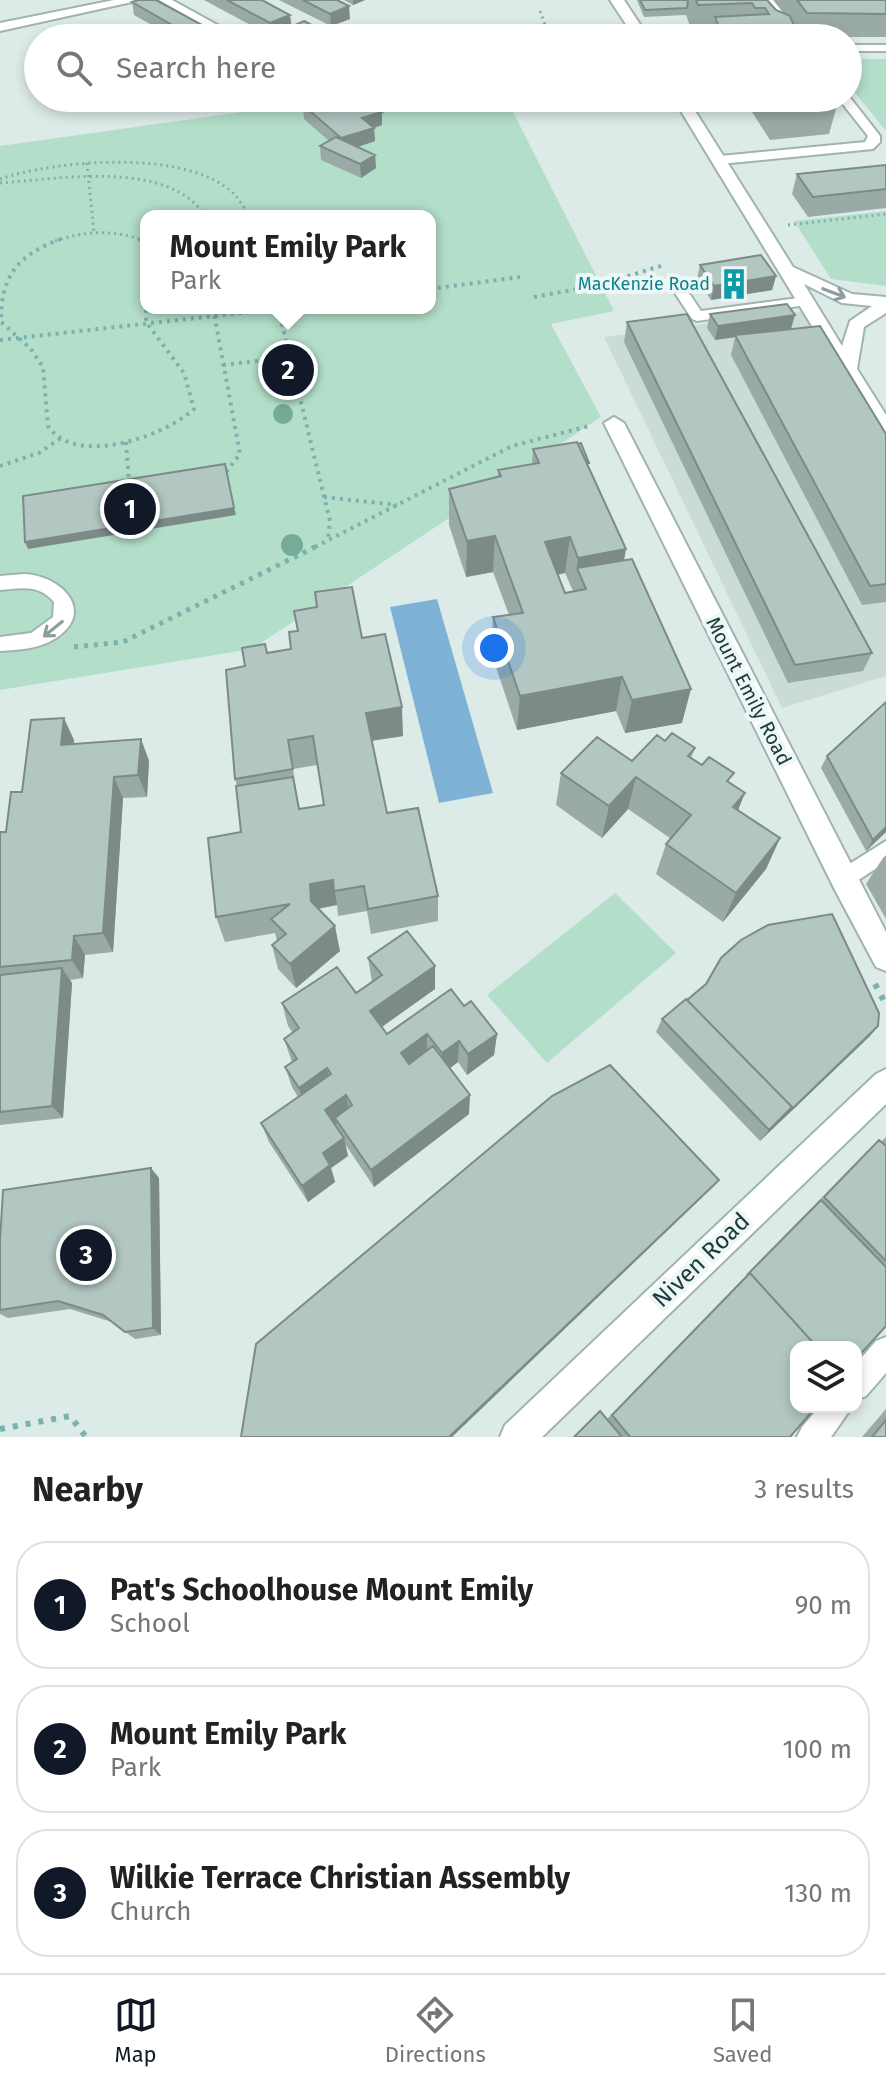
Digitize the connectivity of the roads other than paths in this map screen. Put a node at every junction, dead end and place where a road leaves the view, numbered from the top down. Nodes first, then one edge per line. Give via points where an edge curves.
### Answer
1 (134, 0) edge
2 (164, 0) edge
3 (617, 0) edge
4 (767, 0) edge
5 (209, 24) edge
6 (633, 24) edge
7 (786, 24) edge
8 (0, 27) edge
9 (862, 48) edge
10 (886, 48) edge
11 (689, 112) edge
12 (855, 112) edge
13 (720, 160) junction
14 (787, 269) junction
15 (676, 284) dead end
16 (806, 301) junction
17 (886, 304) edge
18 (848, 369) junction
19 (614, 423) road end
20 (886, 431) edge
21 (0, 583) edge
22 (0, 644) edge
23 (886, 850) edge
24 (843, 880) junction
25 (886, 958) edge
26 (886, 1084) edge
27 (886, 1351) edge
28 (862, 1379) edge
29 (833, 1413) edge
30 (517, 1437) edge
31 (812, 1437) edge

1 - 8 street
2 - 5 lane
3 - 6 street
4 - 7 lane
9 - 10 lane
11 - 13 street
12 - 13 lane via 874,136 868,146
13 - 14 street
14 - 16 street
14 -> 17 street via 848,299
15 - 16 lane via 697,316
16 - 18 street
17 - 18 street via 859,319 850,334
18 - 20 street
19 - 24 street, Mount Emily Road
21 -> 22 lane via 34,581 62,596 67,609 63,622 39,639
23 - 24 lane
24 - 25 street, Mount Emily Road
26 - 30 street, Niven Road
27 - 28 lane
29 - 31 lane

